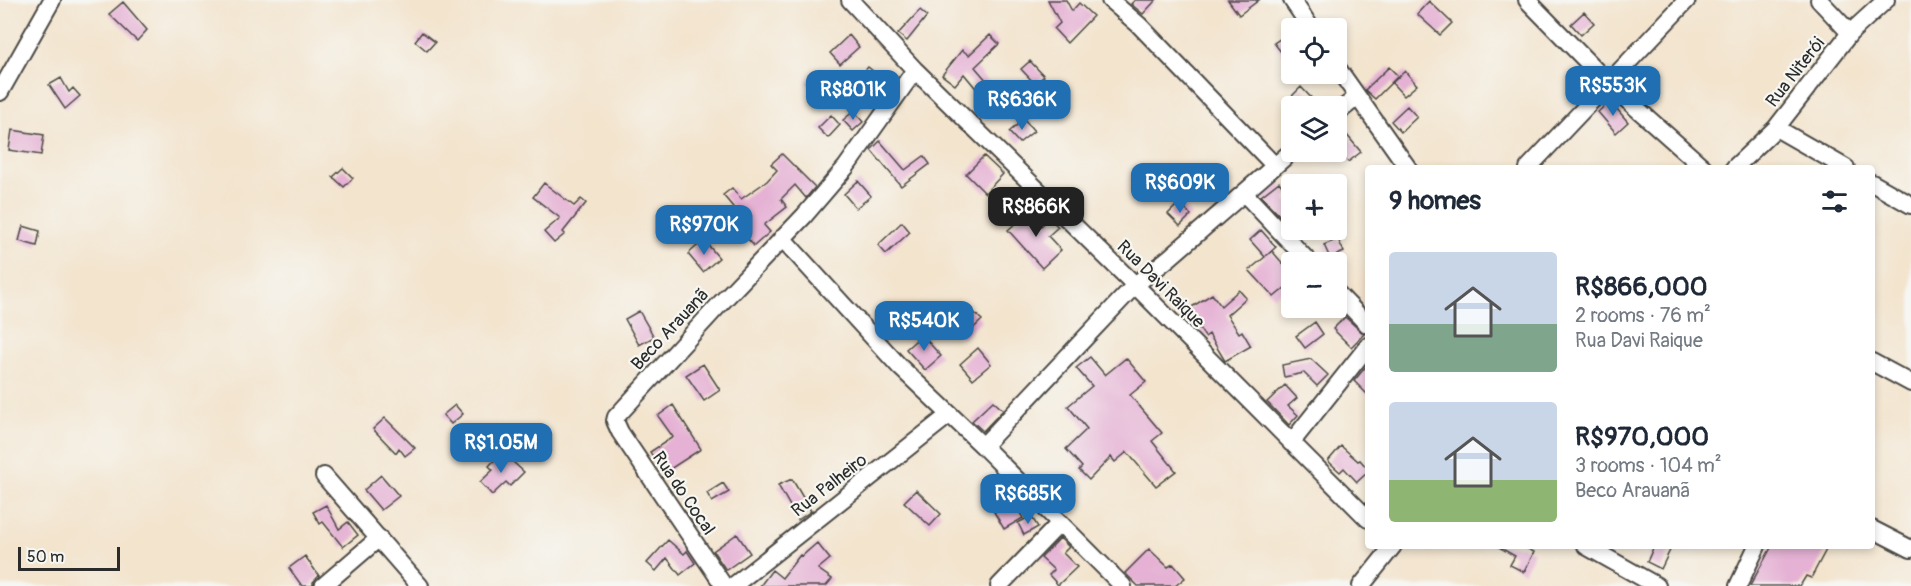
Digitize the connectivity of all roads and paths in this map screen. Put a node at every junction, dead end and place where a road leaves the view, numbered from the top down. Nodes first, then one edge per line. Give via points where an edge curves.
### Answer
1 (52, 0) edge
2 (1110, 0) edge
3 (1292, 0) edge
4 (1527, 0) edge
5 (1687, 0) edge
6 (1819, 0) edge
7 (1886, 0) edge
8 (856, 2) edge
9 (1304, 18) edge
10 (1850, 33) junction
11 (915, 70) junction
12 (1347, 82) edge
13 (1608, 82) junction
14 (0, 92) edge
15 (1357, 97) junction
16 (1347, 105) edge
17 (1776, 128) junction
18 (1281, 160) edge
19 (1274, 165) junction
20 (1406, 165) edge
21 (1531, 165) edge
22 (1701, 165) edge
23 (1737, 165) edge
24 (1841, 165) edge
25 (1875, 185) edge
26 (1244, 193) junction
27 (1911, 206) edge
28 (782, 238) junction
29 (1300, 252) edge
30 (1135, 285) junction
31 (1347, 303) edge
32 (1365, 322) edge
33 (1365, 350) edge
34 (1875, 364) edge
35 (1911, 383) edge
36 (949, 415) junction
37 (615, 421) joint
38 (1291, 443) junction
39 (983, 446) junction
40 (324, 476) dead end
41 (1365, 516) edge
42 (1059, 524) junction
43 (1875, 531) edge
44 (379, 538) junction
45 (1391, 549) edge
46 (1591, 549) edge
47 (1756, 549) edge
48 (1911, 549) edge
49 (323, 586) edge
50 (420, 586) edge
51 (724, 586) edge
52 (733, 586) edge
53 (999, 586) edge
54 (1123, 586) edge
55 (1361, 586) edge
56 (1657, 586) edge
57 (1738, 586) edge

1 - 14 street
2 - 19 street
3 - 9 street
4 - 13 street
5 - 13 street
6 - 10 street
7 - 10 street, Rua Niterói
8 - 11 street, Rua Davi Raique
10 - 17 street, Rua Niterói
11 - 28 street, Beco Arauanã via 846,167
11 - 30 street, Rua Davi Raique
12 - 15 street
13 - 21 street
13 - 22 street
15 - 16 street
15 - 20 street
17 - 23 street, Rua Niterói
17 - 24 street
18 - 19 street
19 - 26 street
25 - 27 street
26 - 29 street
26 - 30 street
28 - 36 street via 900,368
28 - 37 street, Beco Arauanã via 620,411
30 - 38 street, Rua Davi Raique
30 - 39 street
31 - 32 street
33 - 38 street
34 - 35 street
36 - 39 street
36 - 52 street, Rua Palheiro
37 - 51 street, Rua do Cocal
38 - 41 street, Rua Davi Raique
39 - 42 street
40 - 44 street
42 - 53 street
42 - 54 street
43 - 48 street
44 - 49 street
44 - 50 street
45 - 55 street
46 - 56 street
47 - 57 street

